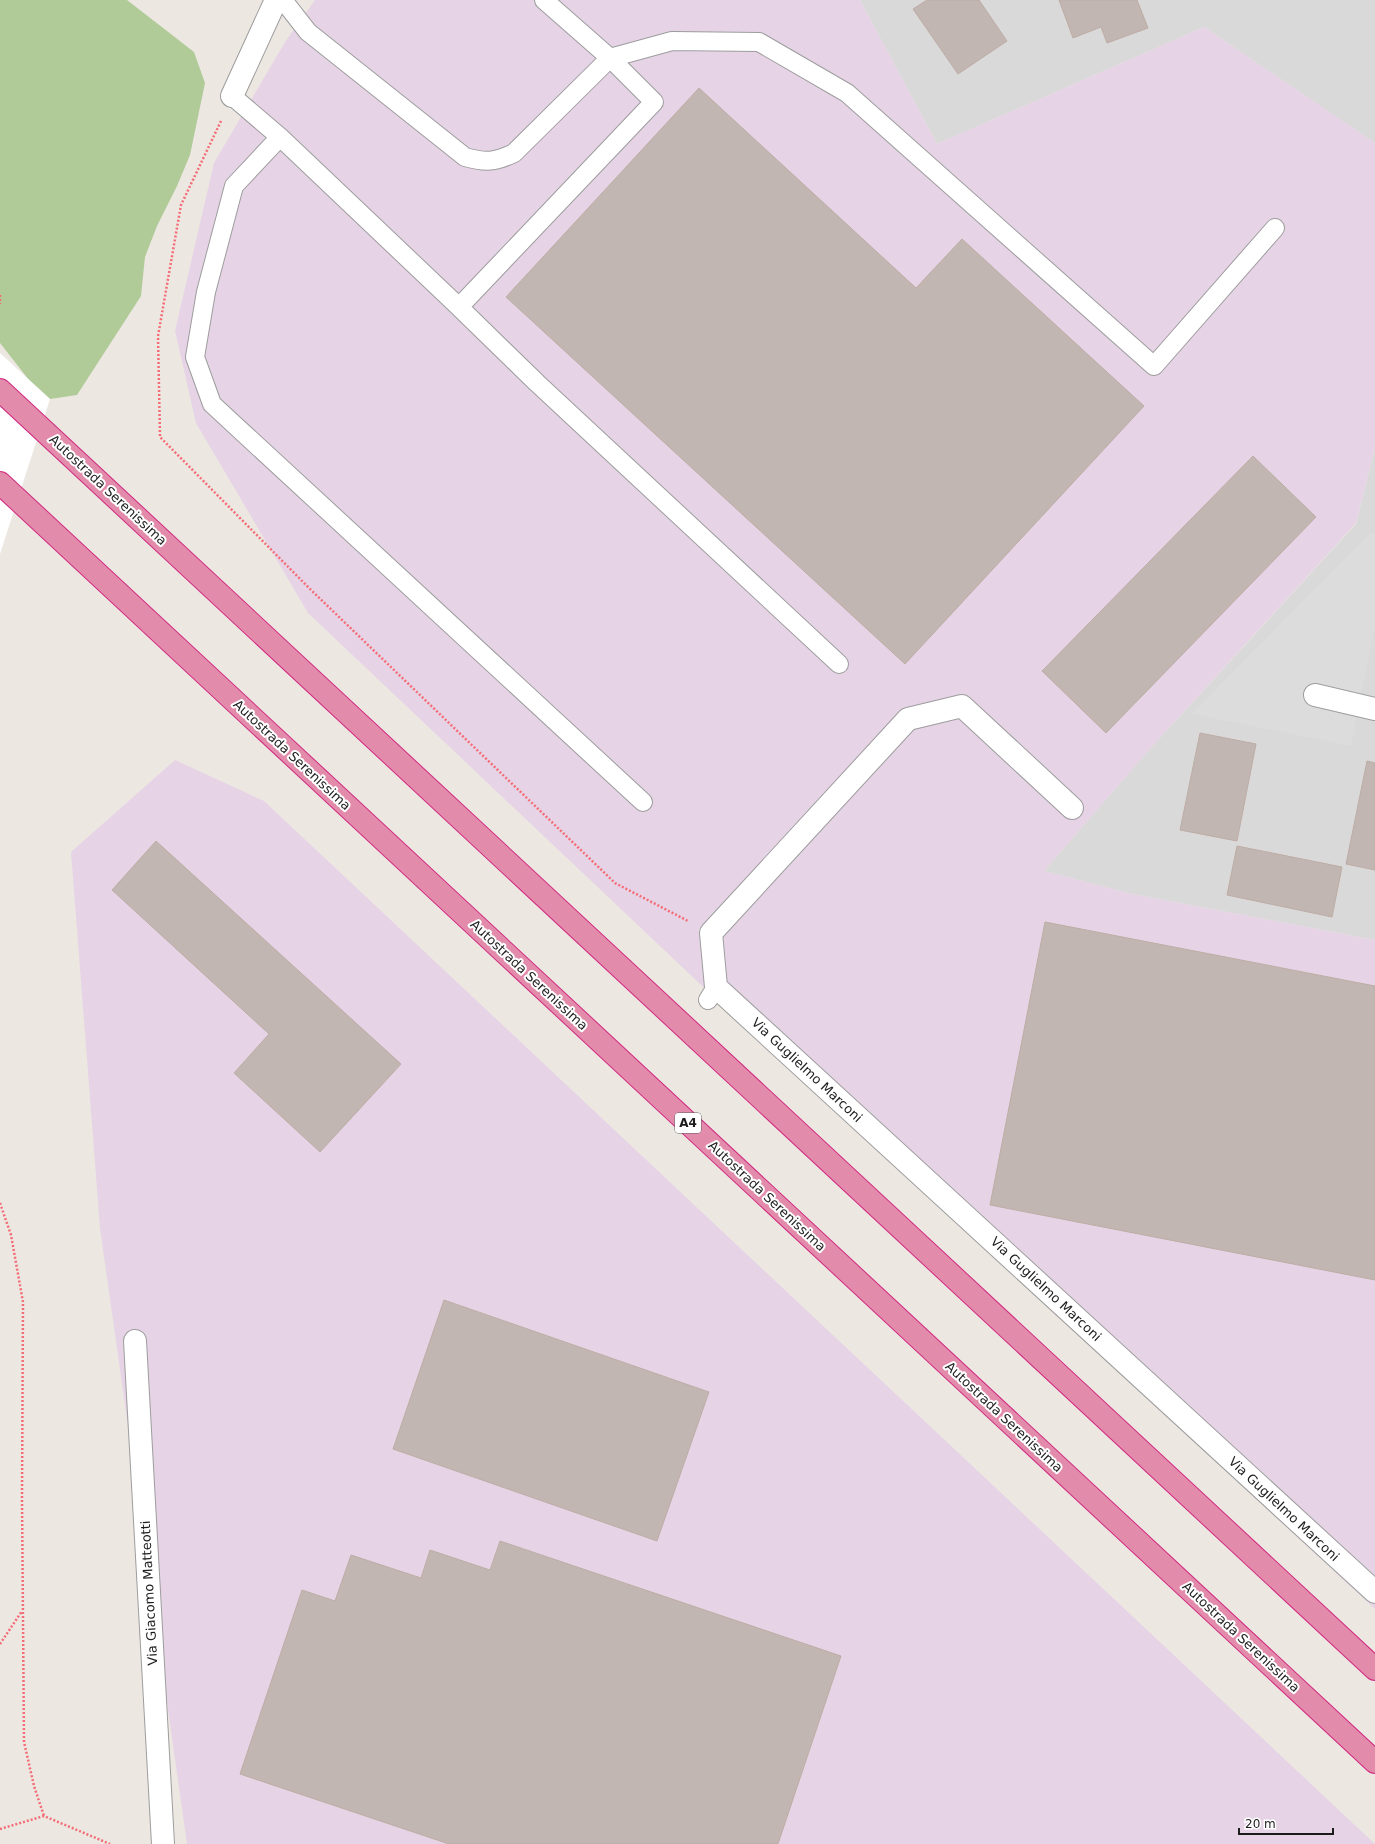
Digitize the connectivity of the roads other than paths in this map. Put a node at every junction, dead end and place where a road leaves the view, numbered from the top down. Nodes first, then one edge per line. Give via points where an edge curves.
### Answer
1 (276, 0) edge
2 (283, 0) edge
3 (544, 0) edge
4 (610, 58) junction
5 (232, 96) joint
6 (280, 137) junction
7 (1275, 228) dead end
8 (459, 307) junction
9 (6, 395) edge
10 (0, 483) edge
11 (839, 664) dead end
12 (1315, 695) dead end
13 (1375, 709) edge
14 (643, 802) dead end
15 (1072, 808) dead end
16 (135, 1341) dead end
17 (1375, 1592) edge
18 (1375, 1669) edge
19 (1375, 1762) edge
20 (163, 1844) edge

1 - 5 street
2 - 4 lane via 308,32 465,157 482,162 498,160 514,153
3 - 4 lane
4 - 7 lane via 672,41 759,42 847,93 1154,366
4 - 8 lane via 654,102
5 - 6 lane
6 - 8 lane
6 - 14 lane via 234,186 206,292 196,357 212,404
8 - 11 lane
9 - 18 highway, Autostrada Serenissima
10 - 19 highway, Autostrada Serenissima / A4
12 - 13 street
15 - 17 street, Via Guglielmo Marconi via 962,706 908,719 712,933 712,993
16 - 20 street, Via Giacomo Matteotti

